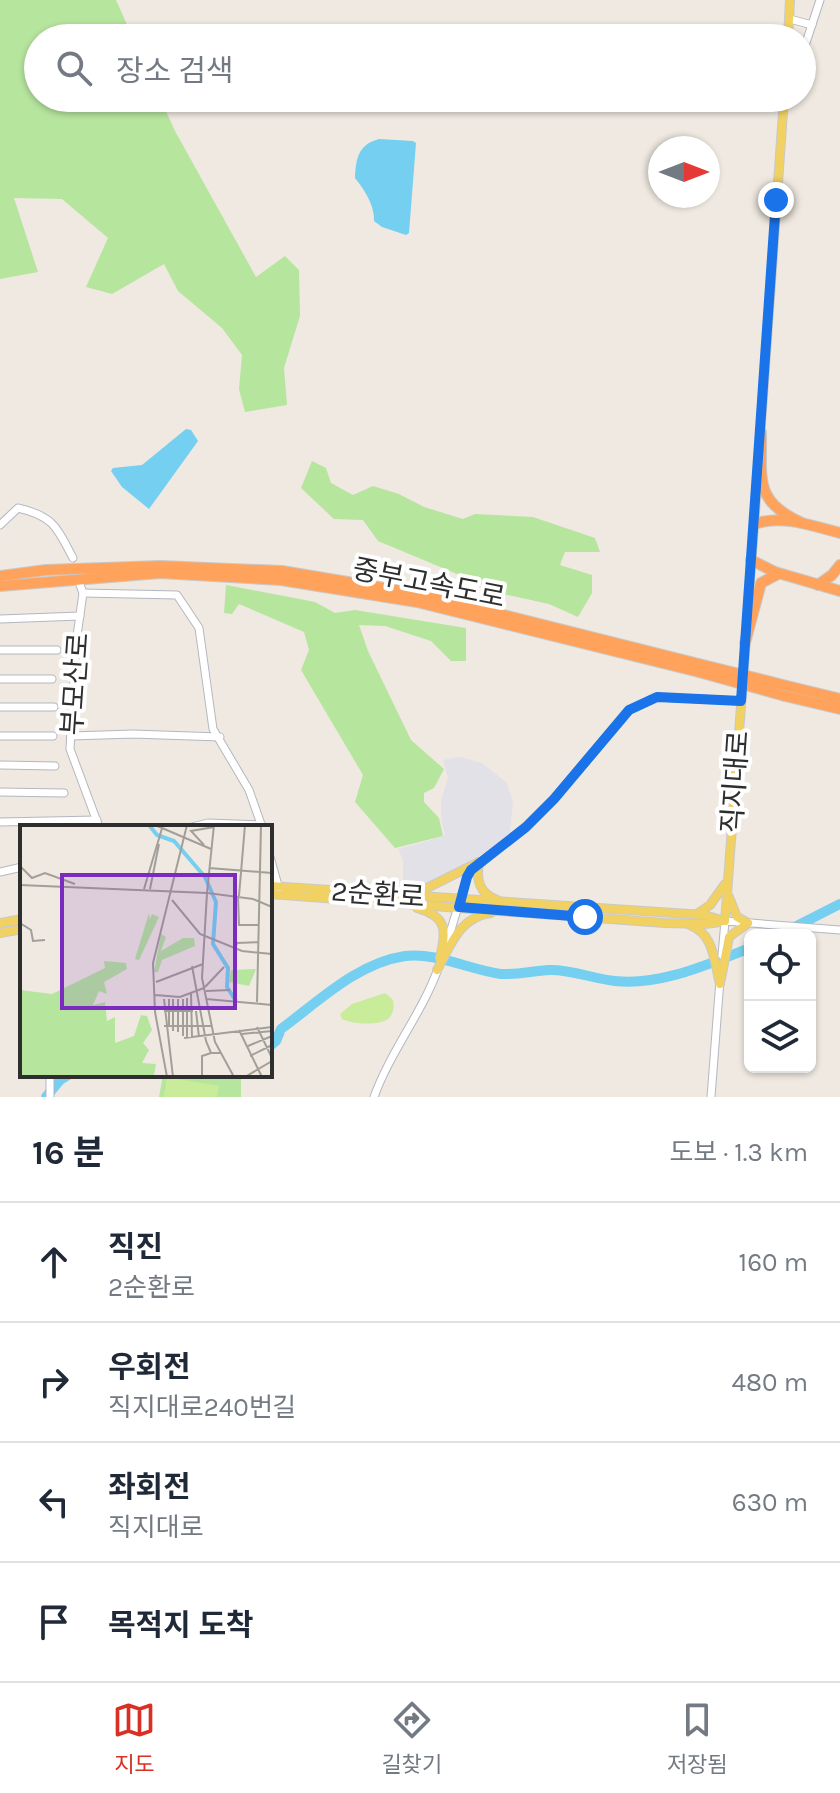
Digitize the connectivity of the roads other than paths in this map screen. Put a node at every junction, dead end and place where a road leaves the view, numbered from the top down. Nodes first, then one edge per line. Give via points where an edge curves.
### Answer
1 (790, 0) edge
2 (820, 0) edge
3 (790, 19) junction
4 (789, 24) edge
5 (808, 24) edge
6 (812, 24) edge
7 (783, 112) edge
8 (761, 432) junction
9 (802, 523) junction
10 (755, 524) junction
11 (0, 525) edge
12 (837, 532) edge
13 (840, 546) edge
14 (73, 558) dead end
15 (751, 560) junction
16 (840, 565) edge
17 (780, 574) junction
18 (0, 576) edge
19 (818, 585) junction
20 (0, 586) edge
21 (840, 591) edge
22 (80, 616) junction
23 (0, 619) edge
24 (745, 643) junction
25 (0, 650) edge
26 (57, 650) dead end
27 (699, 668) junction
28 (0, 679) edge
29 (52, 679) dead end
30 (786, 691) junction
31 (840, 699) edge
32 (741, 701) junction
33 (0, 707) edge
34 (54, 707) dead end
35 (840, 709) edge
36 (0, 736) edge
37 (53, 736) dead end
38 (71, 736) junction
39 (220, 737) junction
40 (0, 765) edge
41 (55, 766) dead end
42 (0, 792) edge
43 (64, 793) dead end
44 (0, 822) edge
45 (98, 824) edge
46 (200, 825) edge
47 (244, 825) edge
48 (262, 825) edge
49 (479, 862) junction
50 (20, 867) edge
51 (0, 872) edge
52 (467, 873) junction
53 (728, 880) junction
54 (274, 890) edge
55 (411, 896) junction
56 (503, 902) junction
57 (401, 903) junction
58 (460, 903) junction
59 (526, 913) junction
60 (695, 914) junction
61 (20, 919) edge
62 (725, 921) junction
63 (0, 923) edge
64 (685, 924) junction
65 (749, 924) junction
66 (20, 929) edge
67 (840, 930) edge
68 (0, 933) edge
69 (449, 938) junction
70 (725, 941) junction
71 (437, 970) joint
72 (720, 980) junction
73 (374, 1097) edge
74 (711, 1097) edge

1 - 3 main road
2 - 6 street
3 - 4 main road
3 - 5 street
7 - 8 main road, 직지대로
8 - 9 highway via 765,497
8 - 10 main road, 직지대로
9 - 10 highway
9 - 12 highway
10 - 15 main road, 직지대로
11 - 14 street via 18,508 33,511 54,523
12 - 13 highway
15 - 17 highway
15 - 24 main road, 직지대로
16 - 19 highway
17 - 19 highway
17 - 24 highway via 761,583
18 - 27 highway, 중부고속도로 via 160,566 282,571 419,594
19 - 21 highway
20 - 27 highway, 중부고속도로 via 160,573 281,580 417,602
22 - 23 street
22 - 38 street, 부모산로
22 - 39 street, 부모산로 via 82,589 177,595 199,628 213,729
24 - 32 main road, 직지대로
25 - 26 street
27 - 30 highway, 중부고속도로, bridge
28 - 29 street
30 - 31 highway, 중부고속도로
30 - 35 highway, 중부고속도로
32 - 49 street via 657,697 629,710 554,799
32 - 53 main road, 직지대로
33 - 34 street
36 - 37 street
38 - 39 street
38 - 45 street, 부모산로 via 70,749
39 - 48 street
40 - 41 street
42 - 43 street
44 - 45 street
46 - 47 street
49 - 52 main road
49 - 56 main road via 477,879 483,892
50 - 51 street
52 - 55 main road
52 - 58 street
53 - 60 main road via 710,905
53 - 62 main road, 직지대로
53 - 65 main road via 734,912
54 - 55 main road, 2순환로
54 - 57 main road, 2순환로
55 - 58 main road, 2순환로
56 - 58 main road, 2순환로
56 - 60 main road, 2순환로
57 - 58 main road, 2순환로
57 - 69 main road via 435,915
58 - 59 main road, 2순환로
58 - 69 street
59 - 64 main road, 2순환로
59 - 69 main road via 474,917
60 - 62 main road, 2순환로
61 - 63 main road
62 - 64 main road, 2순환로
62 - 65 street, 2순환로
62 - 70 street, 직지대로
64 - 72 main road via 705,933
65 - 67 street, 2순환로
65 - 70 main road
66 - 68 main road
69 - 71 main road
70 - 72 main road
71 - 73 street
72 - 74 street

